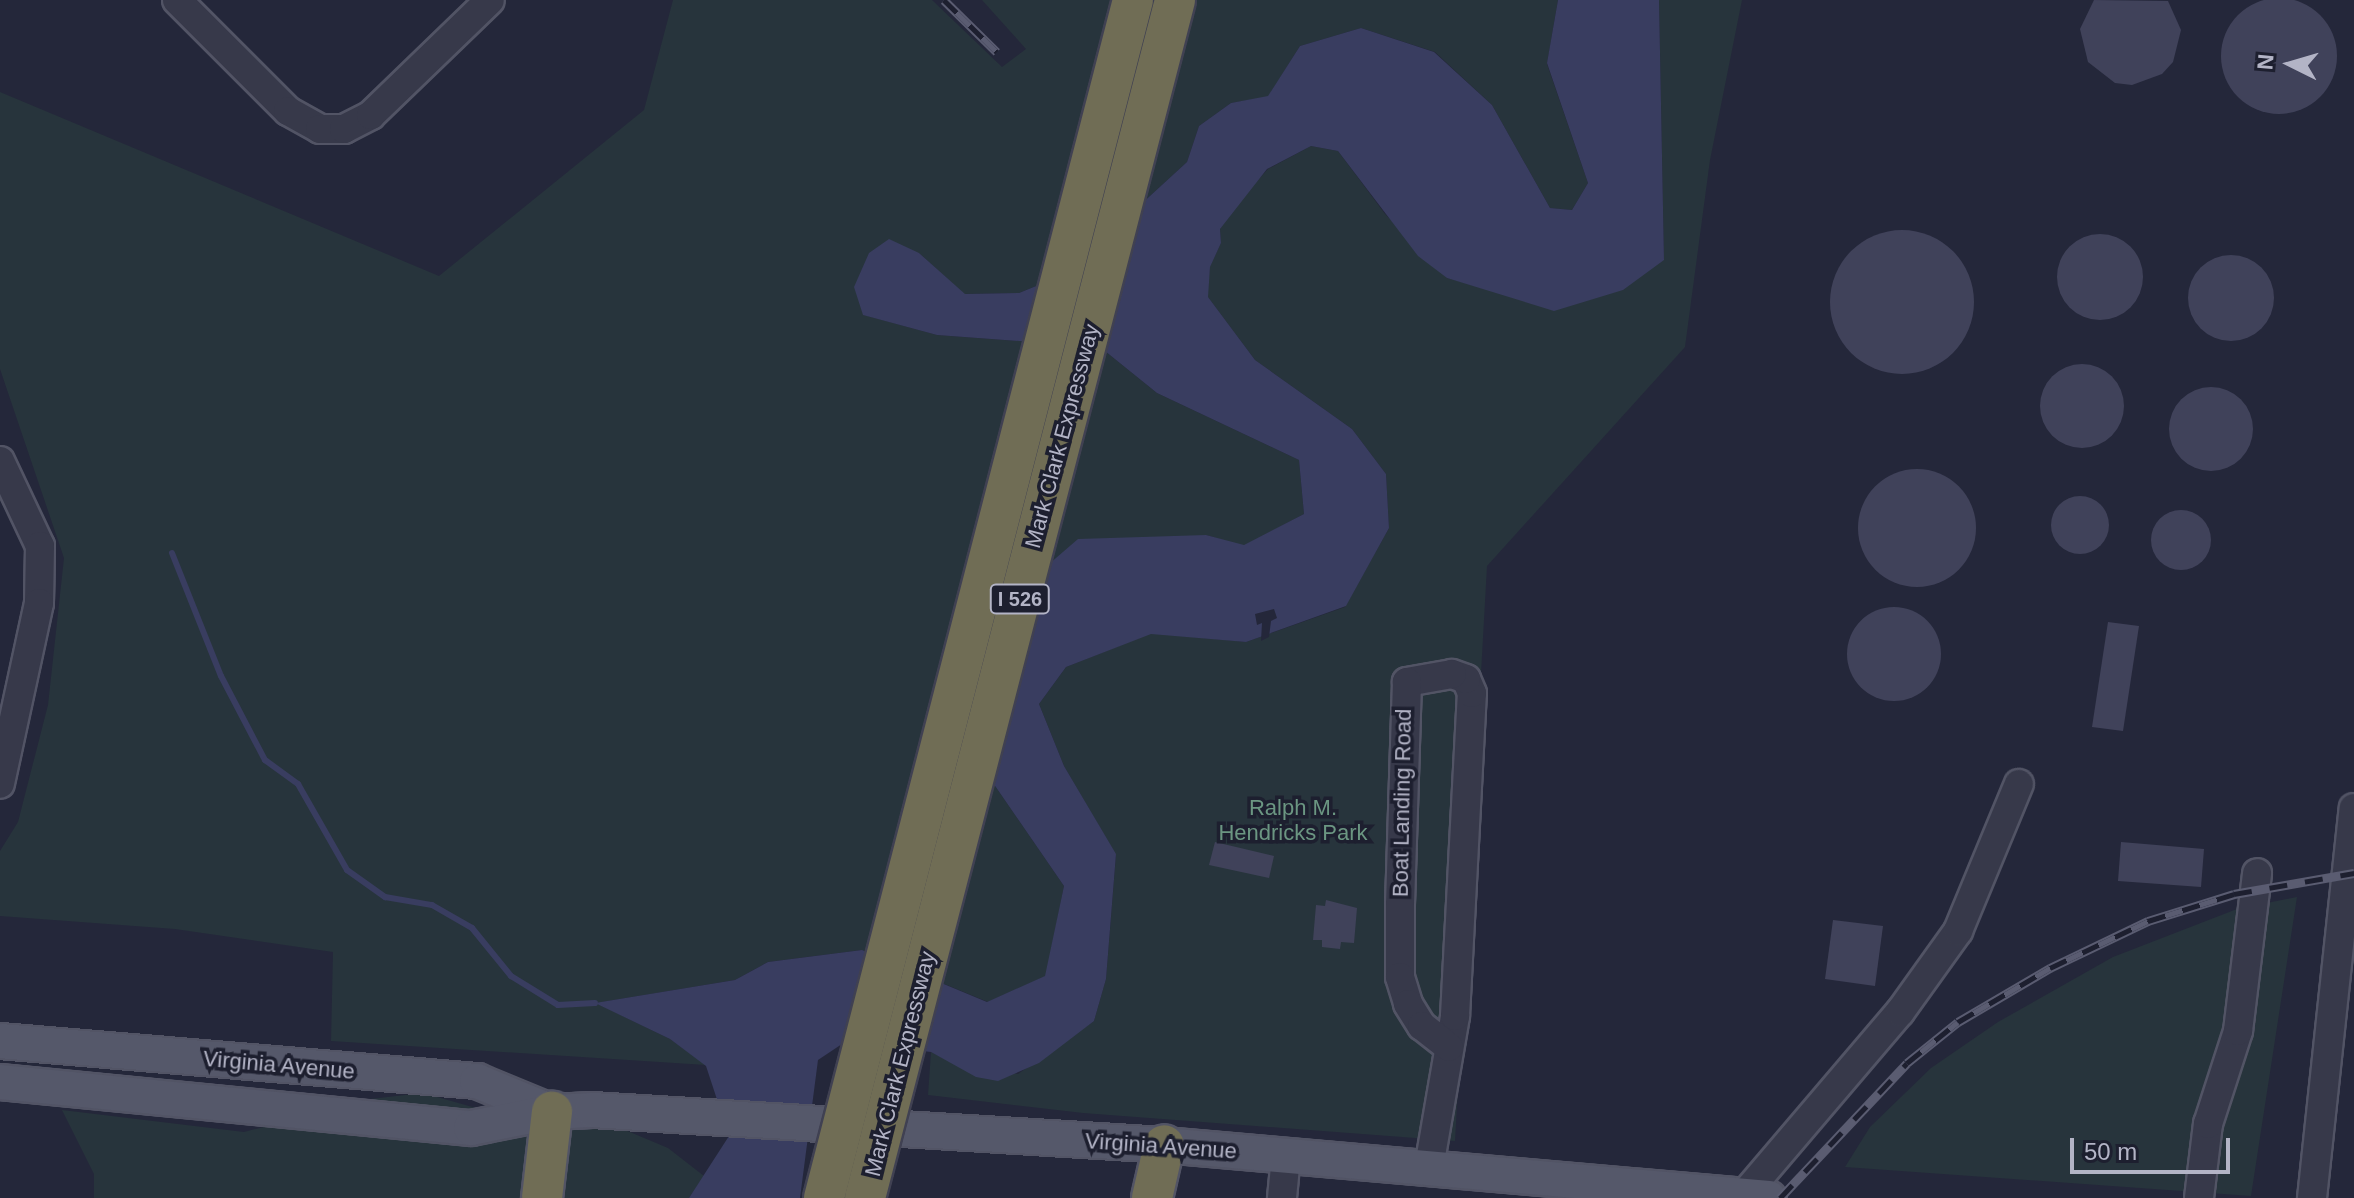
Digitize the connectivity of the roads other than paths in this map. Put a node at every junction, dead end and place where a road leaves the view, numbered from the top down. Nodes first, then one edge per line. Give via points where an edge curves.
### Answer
1 (177, 0) edge
2 (490, 0) edge
3 (1133, 0) edge
4 (1175, 0) edge
5 (0, 461) edge
6 (0, 784) edge
7 (2019, 784) dead end
8 (2354, 808) edge
9 (2257, 873) dead end
10 (0, 1041) edge
11 (1449, 1047) junction
12 (203, 1058) junction
13 (0, 1082) edge
14 (199, 1105) junction
15 (552, 1112) junction
16 (1164, 1145) junction
17 (1286, 1156) junction
18 (1429, 1167) junction
19 (1578, 1189) edge
20 (543, 1190) edge
21 (1757, 1197) edge
22 (824, 1198) edge
23 (865, 1198) edge
24 (1152, 1198) edge
25 (1282, 1198) edge
26 (2199, 1198) edge
27 (2312, 1198) edge

1 - 2 street via 288,111 320,129 344,129 371,115
3 - 22 highway, Mark Clark Expressway / I 526, bridge
4 - 23 highway, Mark Clark Expressway / I 526, bridge
5 - 6 street via 40,546 39,603
7 - 21 street via 1958,931
8 - 27 street
9 - 26 street via 2238,1031 2208,1124
10 - 12 main road, Virginia Avenue
11 - 11 street, Boat Landing Road via 1472,693 1466,679 1452,674 1407,682 1400,905 1400,977 1408,1004 1422,1026
11 - 18 street, Boat Landing Road
12 - 14 main road
12 - 15 main road, Virginia Avenue via 477,1081
13 - 14 main road, Virginia Avenue
14 - 15 main road, Virginia Avenue via 471,1128
15 - 16 main road, Virginia Avenue, bridge via 592,1110
15 - 20 highway
16 - 17 main road, Virginia Avenue
16 - 24 highway
17 - 18 main road, Virginia Avenue
17 - 25 street
18 - 19 main road, Virginia Avenue
19 - 21 main road, Virginia Avenue

